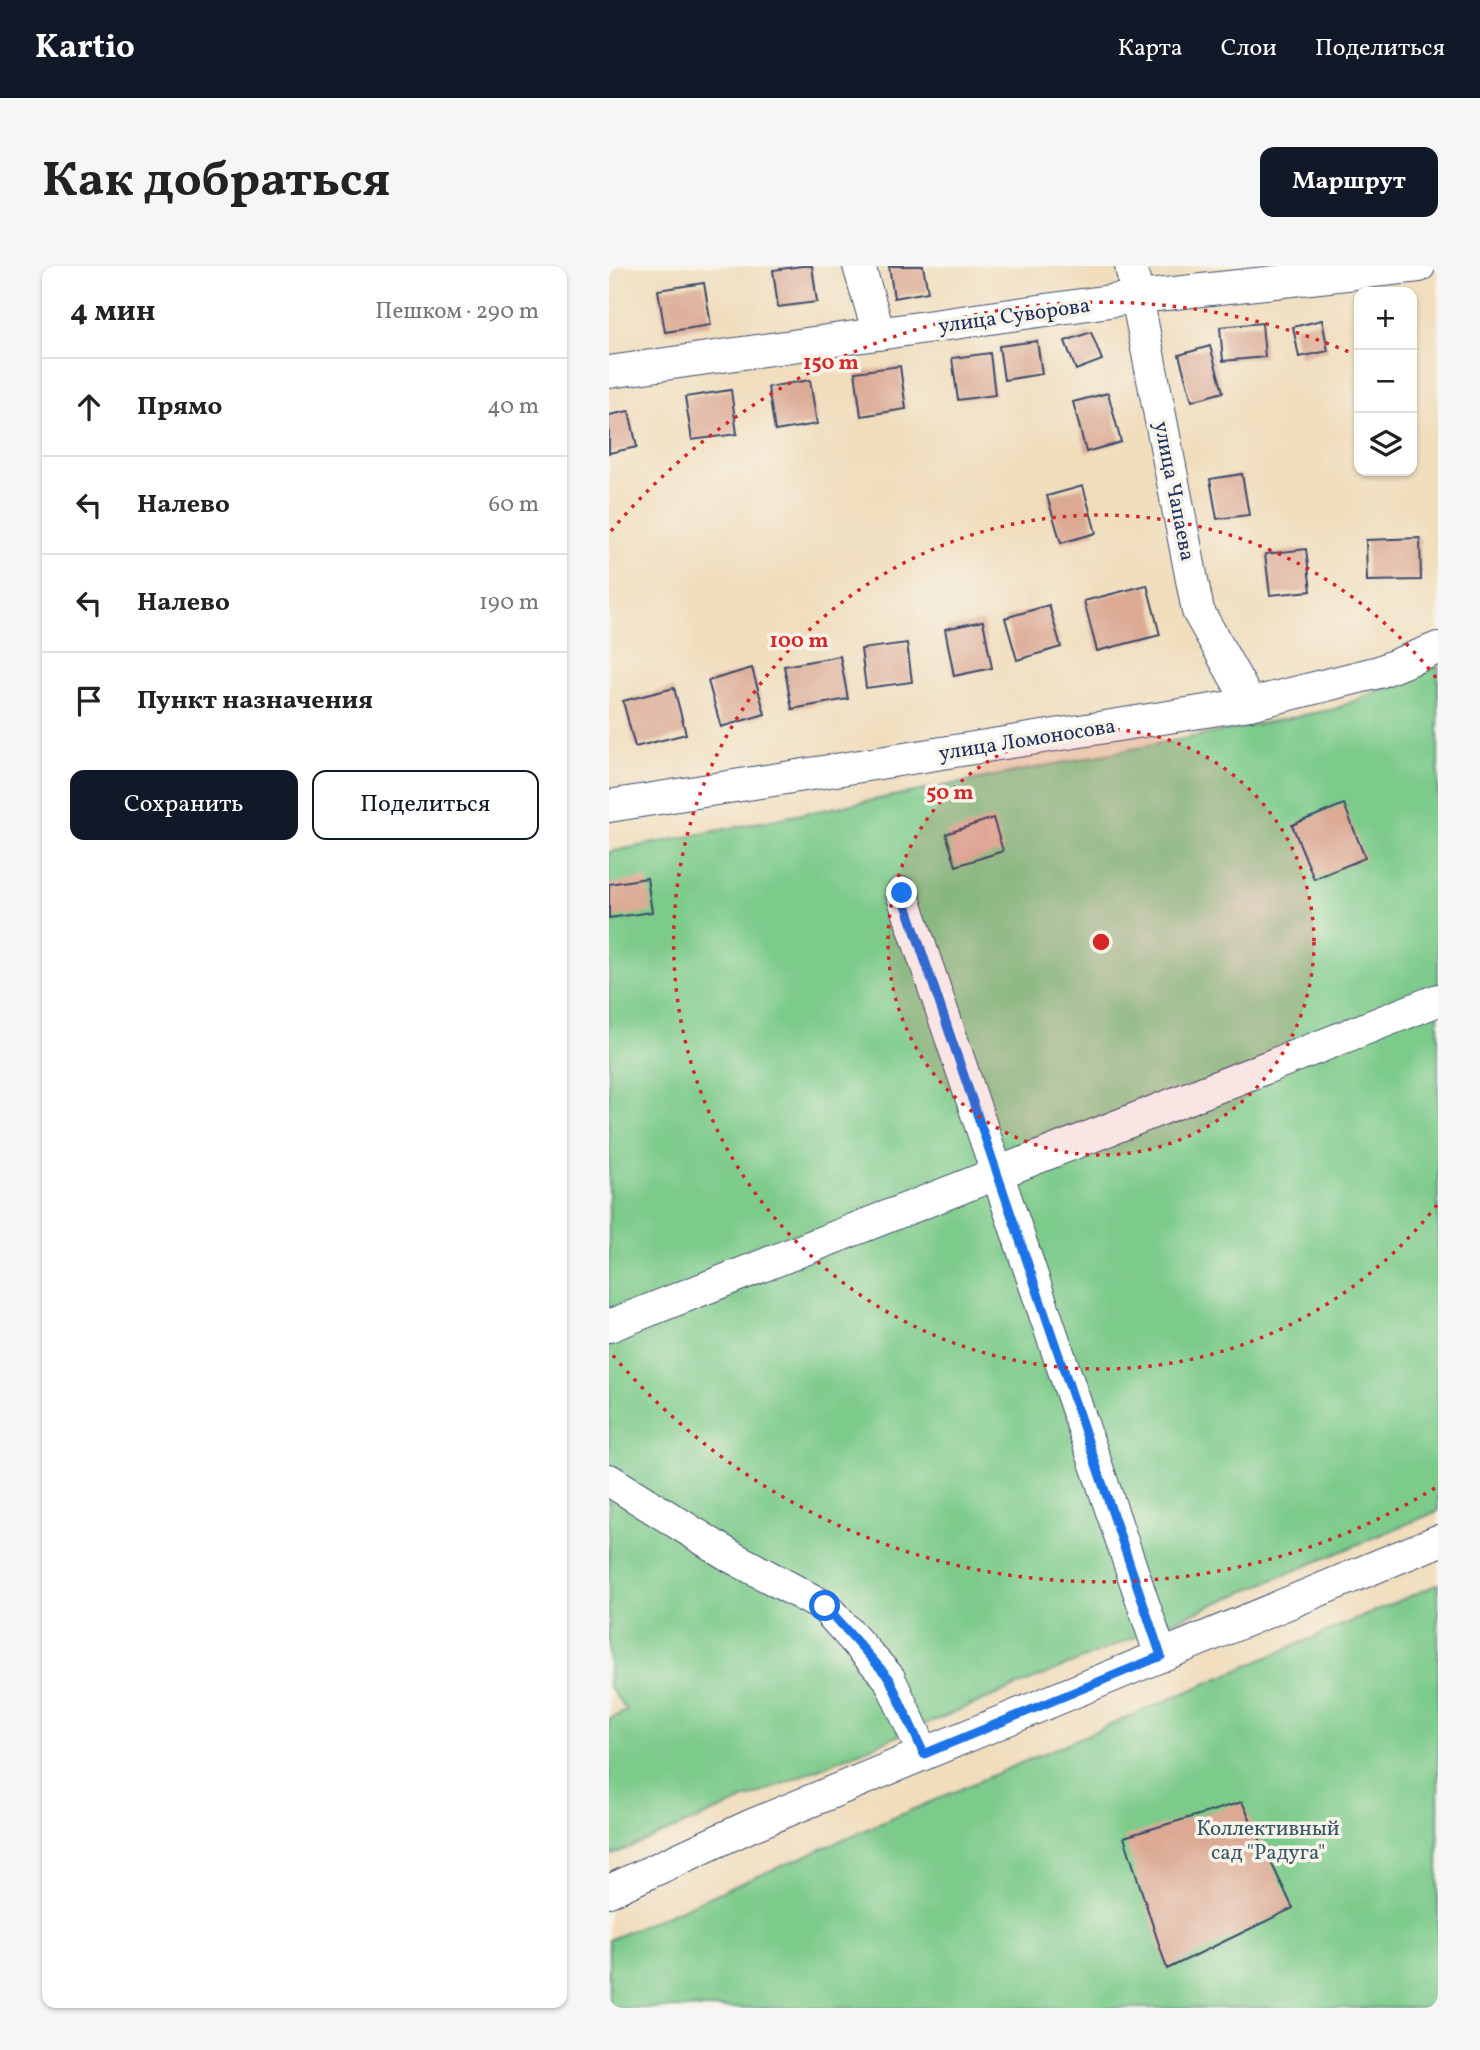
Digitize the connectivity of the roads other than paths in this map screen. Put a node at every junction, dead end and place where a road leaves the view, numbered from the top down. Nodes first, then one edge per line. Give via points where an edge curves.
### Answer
1 (859, 266) edge
2 (1132, 266) edge
3 (1419, 266) edge
4 (1137, 298) junction
5 (879, 334) junction
6 (609, 372) edge
7 (1438, 648) edge
8 (1250, 704) junction
9 (609, 806) edge
10 (902, 893) dead end
11 (1438, 1000) edge
12 (997, 1172) junction
13 (609, 1326) edge
14 (609, 1480) edge
15 (1438, 1541) edge
16 (1161, 1656) junction
17 (924, 1754) junction
18 (609, 1891) edge

1 - 5 street
2 - 4 street, улица Чапаева
3 - 4 street, улица Суворова
4 - 5 street, улица Суворова
4 - 8 street, улица Чапаева via 1198,611
5 - 6 street, улица Суворова
7 - 8 street, улица Ломоносова via 1379,672
8 - 9 street, улица Ломоносова
10 - 12 street
11 - 12 street
12 - 13 street
12 - 16 street
14 - 17 street via 732,1557 825,1606 889,1678
15 - 16 street
16 - 17 street
17 - 18 street

